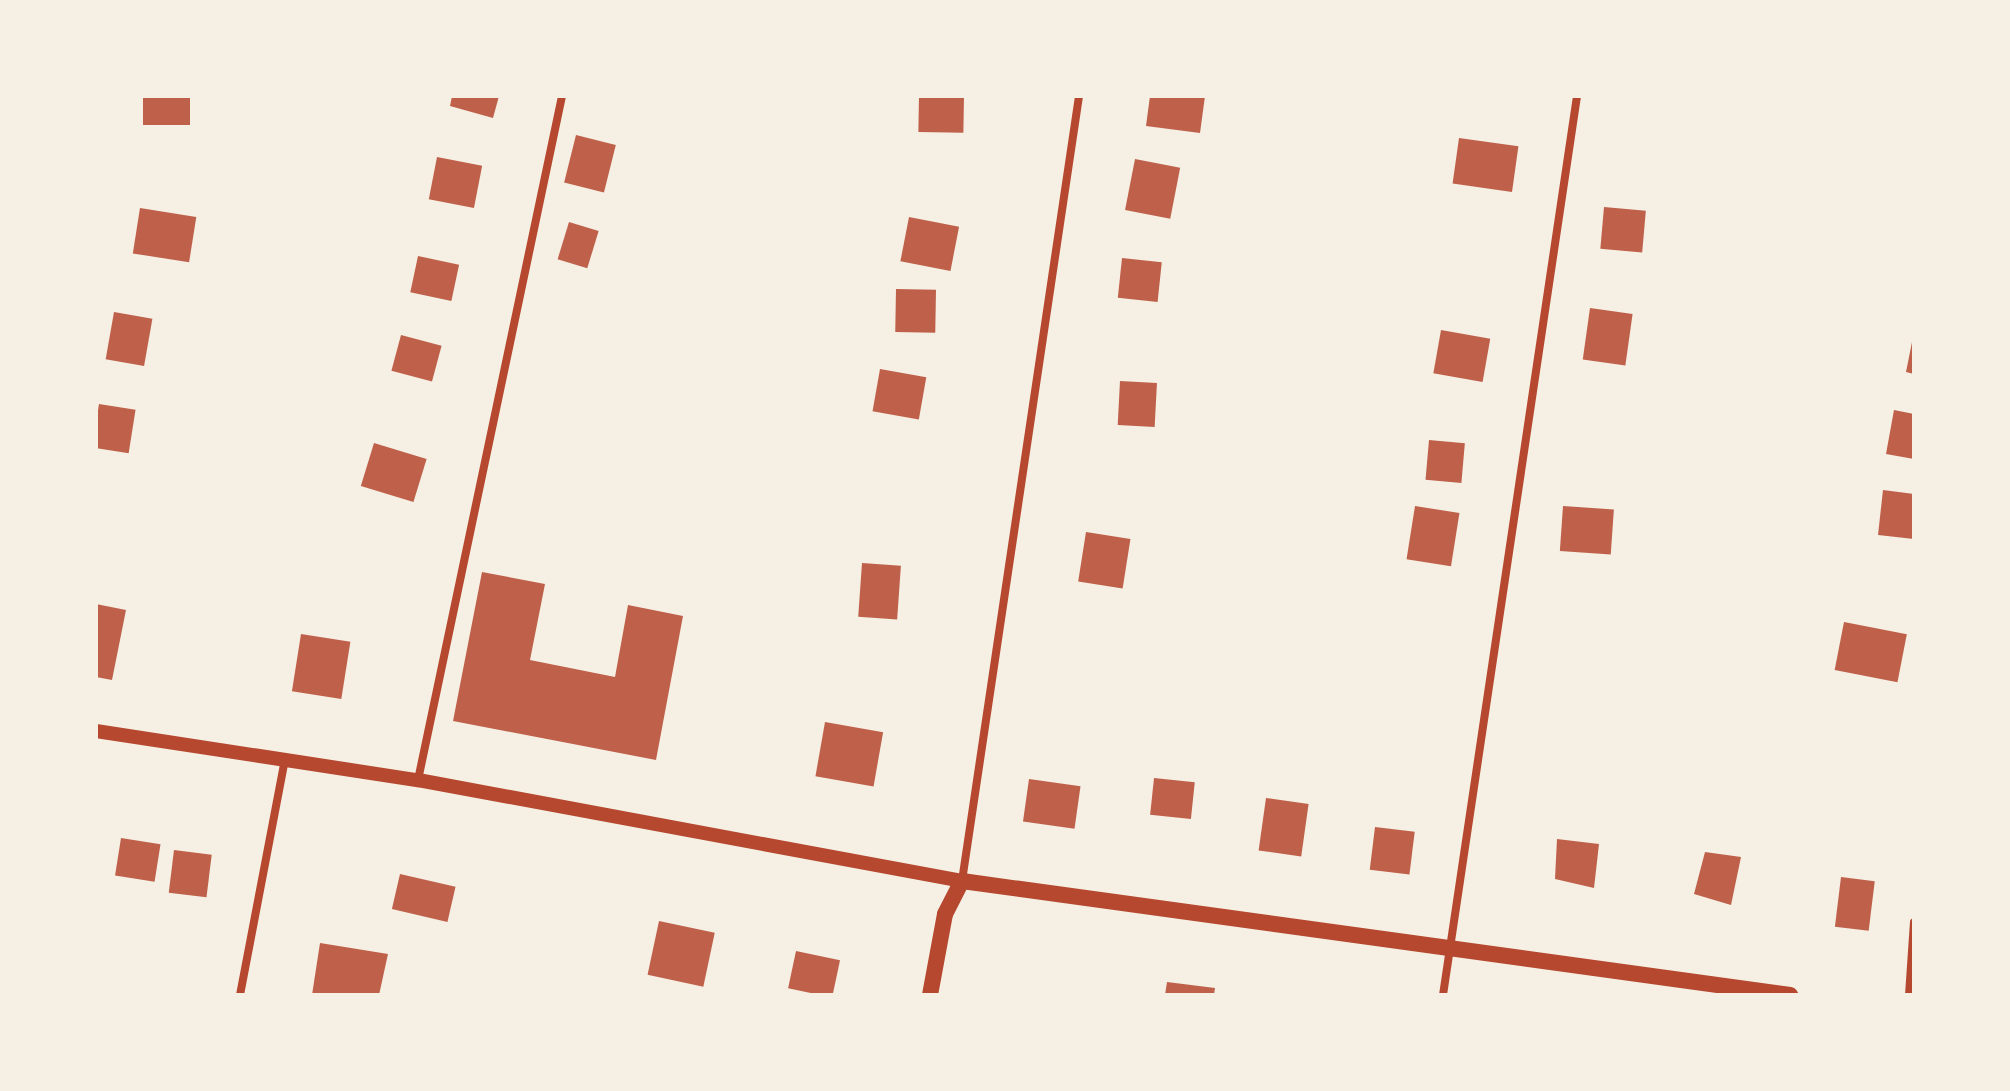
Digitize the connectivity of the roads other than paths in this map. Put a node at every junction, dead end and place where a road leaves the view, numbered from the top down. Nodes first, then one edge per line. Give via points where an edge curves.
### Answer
1 (562, 96) edge
2 (1079, 96) edge
3 (1577, 96) edge
4 (96, 731) edge
5 (285, 759) junction
6 (418, 780) junction
7 (962, 881) junction
8 (1914, 922) edge
9 (1451, 951) junction
10 (240, 995) edge
11 (930, 995) edge
12 (1443, 995) edge
13 (1790, 995) edge
14 (1909, 995) edge

1 - 6 street
2 - 7 street
3 - 9 street
4 - 5 street
5 - 6 street
5 - 10 street
6 - 7 street
7 - 9 main road
7 - 11 main road via 945,914
8 - 14 street
9 - 12 street
9 - 13 main road

